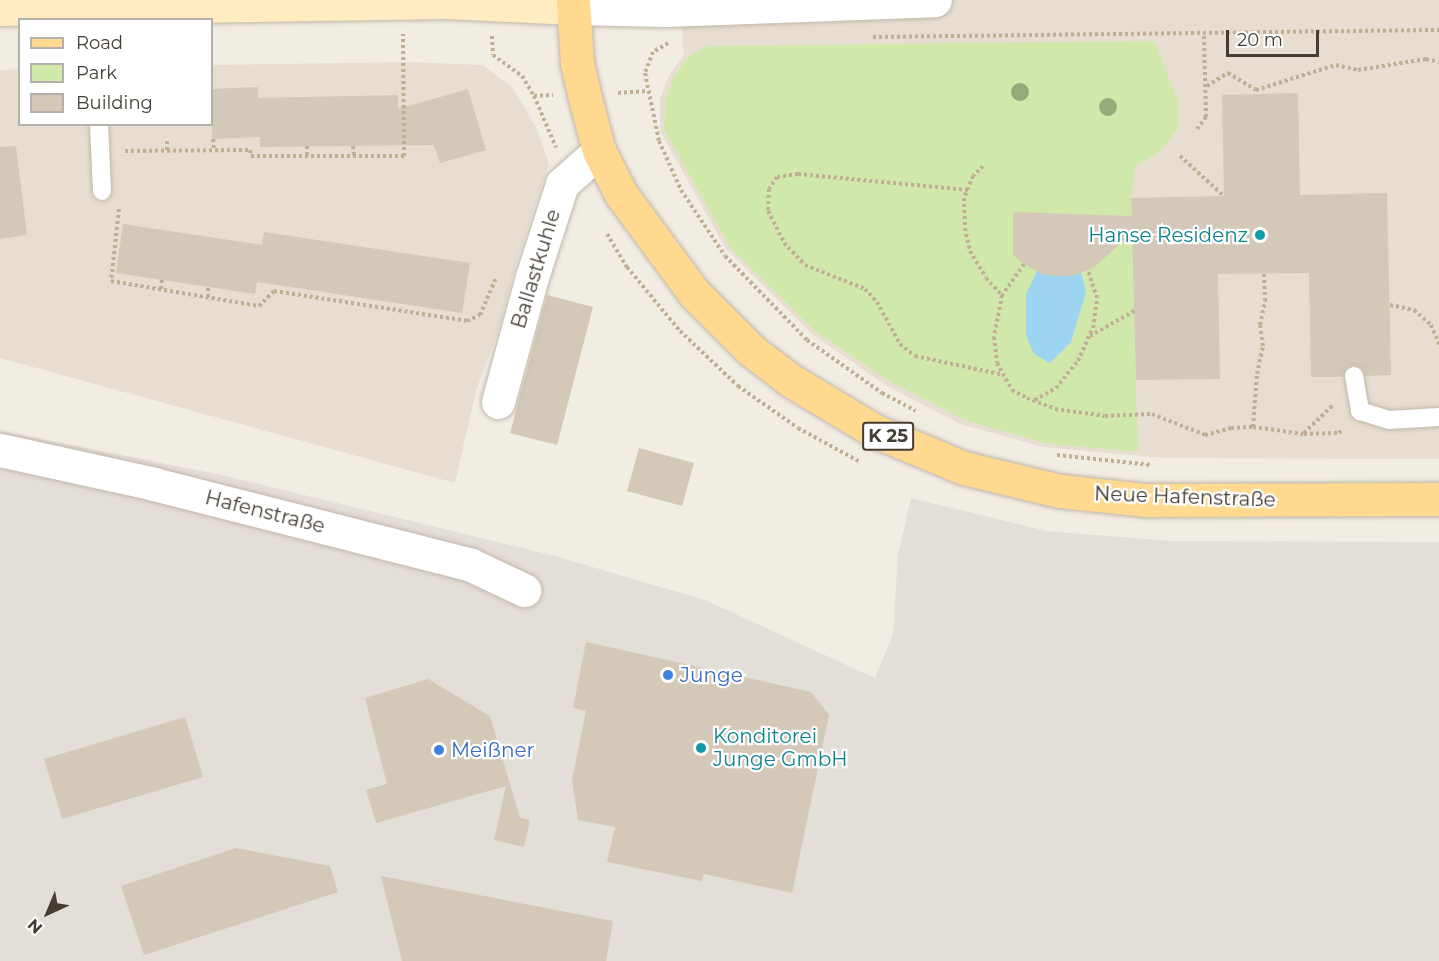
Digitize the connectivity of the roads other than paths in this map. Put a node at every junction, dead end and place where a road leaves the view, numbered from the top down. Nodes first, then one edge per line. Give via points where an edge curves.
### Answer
1 (934, 0) edge
2 (445, 1) edge
3 (572, 4) edge
4 (0, 9) edge
5 (94, 14) edge
6 (99, 126) edge
7 (599, 151) junction
8 (102, 192) dead end
9 (1354, 380) road end
10 (498, 402) dead end
11 (1439, 417) edge
12 (0, 450) edge
13 (1439, 499) edge
14 (524, 590) dead end

1 - 3 street via 666,10
2 - 3 street
2 - 5 street
3 - 7 main road, Neue Hafenstraße / K 25 via 577,63
4 - 5 street
6 - 8 lane
7 - 10 street, Ballastkuhle via 562,184
7 - 13 main road, Neue Hafenstraße / K 25 via 621,194 652,238 694,293 735,334 790,380 885,435 964,468 1060,491 1145,500
9 - 11 lane via 1360,411 1389,420
12 - 14 street, Hafenstraße via 154,484 471,565

